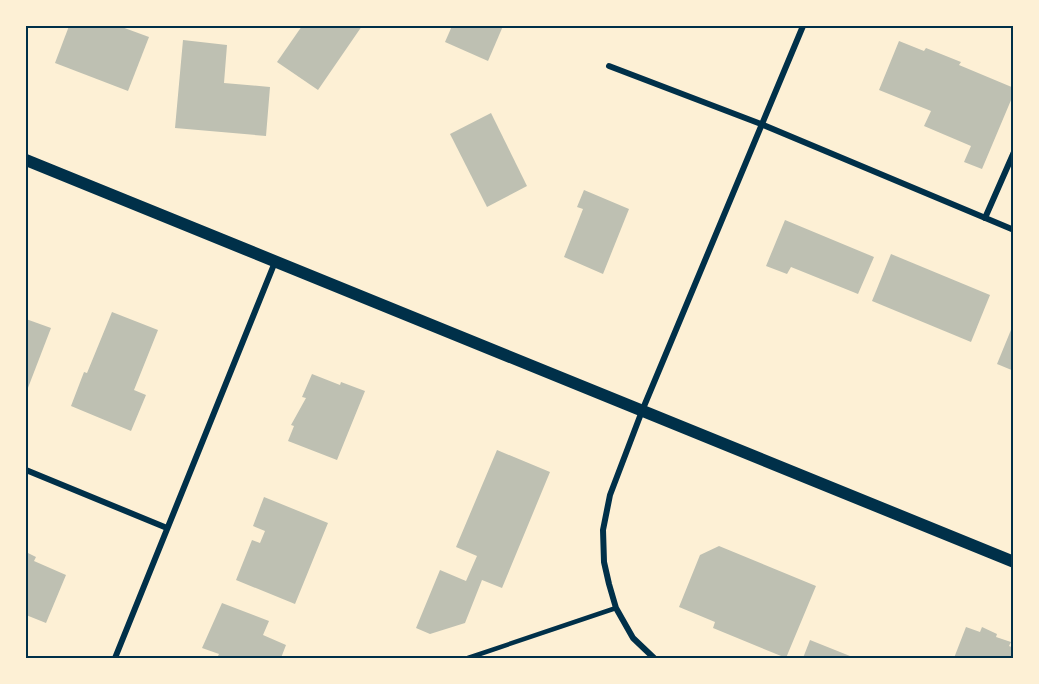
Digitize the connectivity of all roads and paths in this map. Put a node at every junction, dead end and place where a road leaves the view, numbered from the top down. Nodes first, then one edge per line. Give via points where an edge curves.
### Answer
1 (803, 26) edge
2 (609, 66) dead end
3 (761, 124) junction
4 (1014, 152) edge
5 (26, 160) edge
6 (985, 218) junction
7 (1014, 230) edge
8 (275, 261) junction
9 (642, 411) junction
10 (26, 470) edge
11 (167, 528) junction
12 (1014, 562) edge
13 (616, 608) junction
14 (115, 658) edge
15 (468, 658) edge
16 (654, 658) edge

1 - 3 street
2 - 3 street
3 - 6 street
3 - 9 street
4 - 6 street
5 - 8 main road
6 - 7 street
8 - 9 main road
8 - 11 street
9 - 12 main road
9 - 13 street via 610,495 603,530 604,562
10 - 11 street
11 - 14 street
13 - 15 lane
13 - 16 street via 633,638

